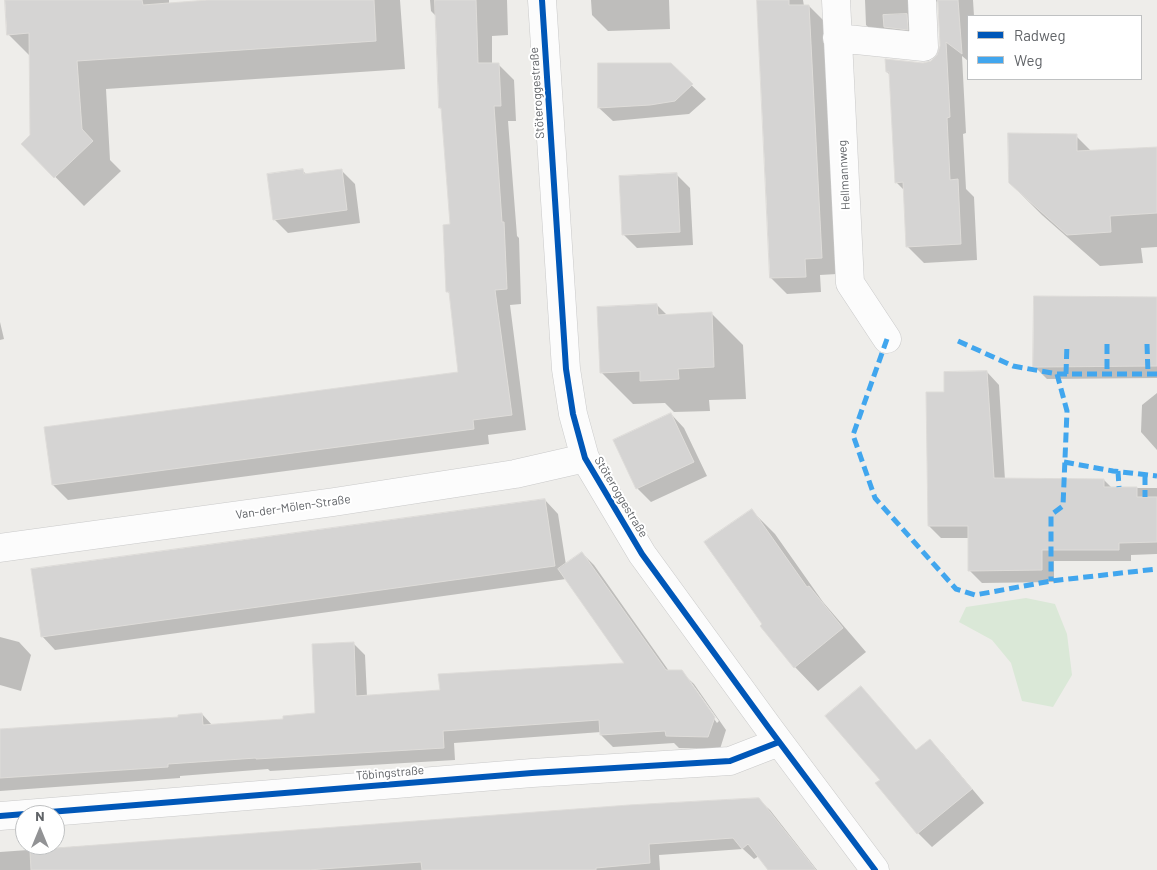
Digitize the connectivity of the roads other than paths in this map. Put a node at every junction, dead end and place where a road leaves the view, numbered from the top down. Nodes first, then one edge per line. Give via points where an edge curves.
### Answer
1 (542, 0) edge
2 (836, 0) edge
3 (922, 0) edge
4 (837, 38) junction
5 (887, 339) dead end
6 (585, 458) junction
7 (0, 548) edge
8 (779, 742) junction
9 (0, 816) edge
10 (875, 870) edge

1 - 6 street, Stöteroggestraße via 566,369 573,414
2 - 4 street, Hellmannweg
3 - 4 street via 924,47
4 - 5 street, Hellmannweg via 850,283
6 - 7 street, Van-der-Mölen-Straße via 515,474
6 - 8 street, Stöteroggestraße via 642,554
8 - 9 street, Töbingstraße via 730,760
8 - 10 street, Stöteroggestraße

